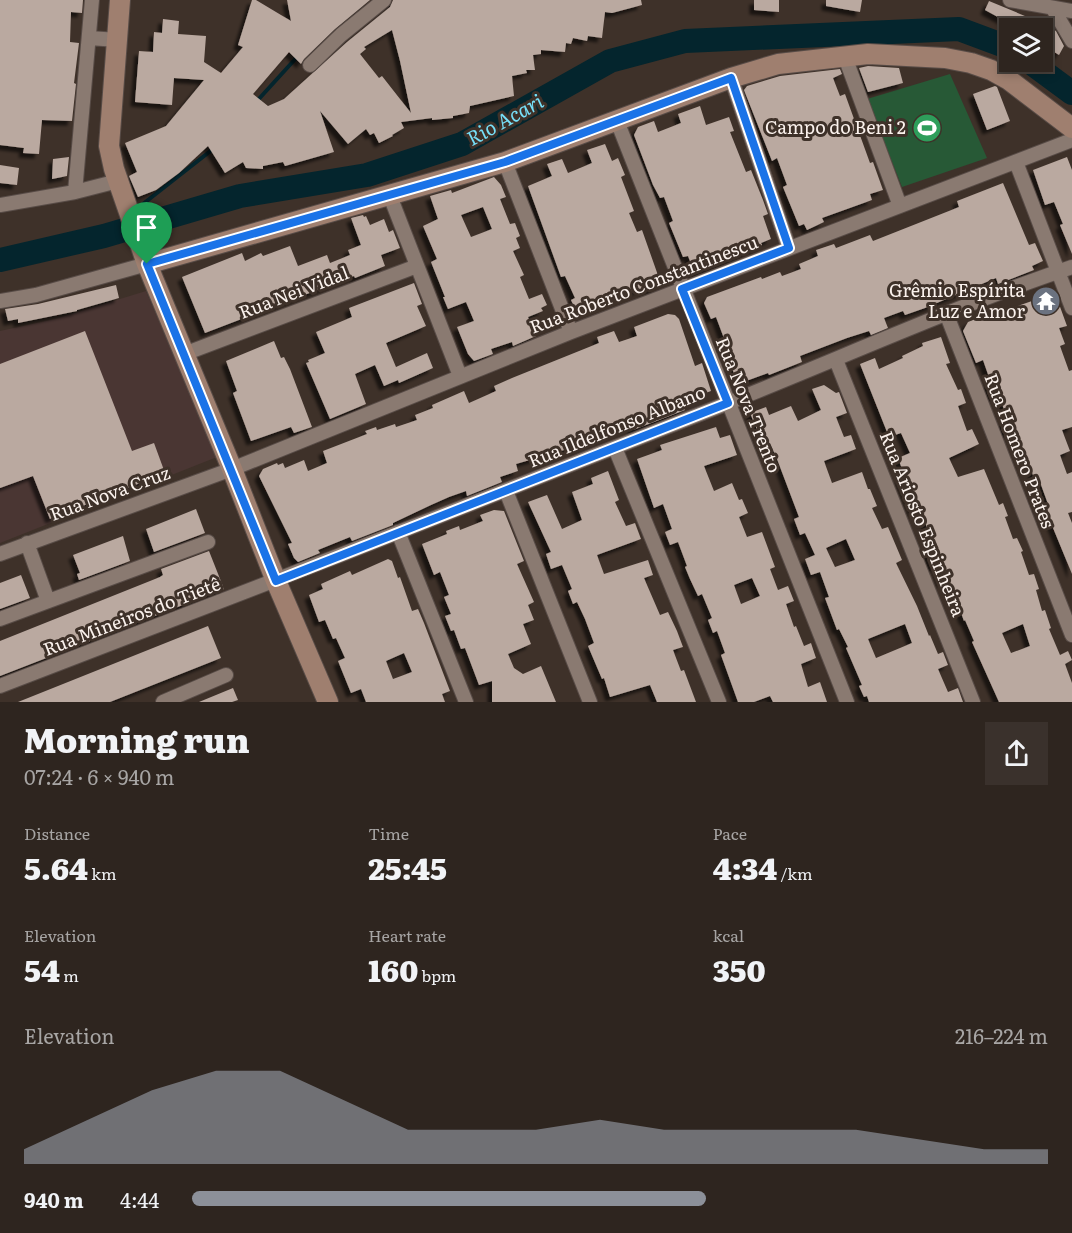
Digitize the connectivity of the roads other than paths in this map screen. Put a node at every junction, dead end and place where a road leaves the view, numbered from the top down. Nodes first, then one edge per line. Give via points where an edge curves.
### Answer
1 (92, 0) edge
2 (120, 0) edge
3 (384, 0) edge
4 (1010, 0) edge
5 (1053, 9) junction
6 (1072, 11) edge
7 (89, 38) junction
8 (118, 40) junction
9 (1072, 41) edge
10 (845, 57) junction
11 (310, 65) dead end
12 (731, 78) junction
13 (617, 121) junction
14 (1072, 128) edge
15 (1072, 140) edge
16 (505, 162) junction
17 (1016, 162) junction
18 (121, 187) junction
19 (75, 192) junction
20 (390, 196) junction
21 (0, 205) edge
22 (900, 206) junction
23 (789, 248) junction
24 (144, 256) junction
25 (417, 266) junction
26 (1072, 267) edge
27 (1058, 272) junction
28 (682, 289) junction
29 (0, 301) edge
30 (1072, 308) edge
31 (946, 313) junction
32 (570, 332) junction
33 (184, 354) junction
34 (836, 360) junction
35 (460, 376) junction
36 (728, 403) junction
37 (615, 447) junction
38 (232, 469) junction
39 (506, 491) junction
40 (399, 532) junction
41 (208, 542) dead end
42 (27, 543) junction
43 (0, 554) edge
44 (276, 581) junction
45 (48, 601) junction
46 (0, 620) edge
47 (1072, 635) edge
48 (226, 675) dead end
49 (0, 686) edge
50 (163, 702) edge
51 (328, 702) edge
52 (466, 702) edge
53 (590, 702) edge
54 (719, 702) edge
55 (846, 702) edge
56 (973, 702) edge

1 - 7 street
2 - 8 street
3 - 11 street
4 - 5 street
5 - 6 street
5 - 9 street
7 - 8 street
7 - 19 street
8 - 18 street via 109,146
10 - 12 street via 778,64
10 - 14 street via 908,54 971,63 1009,80
10 - 22 street
12 - 13 street
12 - 23 street
13 - 16 street
13 - 28 street, Rua Nova Trento
15 - 17 street, Rua Roberto Constantinescu
16 - 20 street
16 - 32 street
17 - 22 street, Rua Roberto Constantinescu
17 - 27 street
18 - 19 street
18 - 24 street
19 - 21 street
20 - 24 street
20 - 25 street
22 - 23 street, Rua Roberto Constantinescu
23 - 28 street, Rua Roberto Constantinescu
24 - 29 street via 36,295
24 - 33 street
25 - 33 street, Rua Nei Vidal
25 - 35 street
26 - 27 street, Rua Ildelfonso Albano
27 - 30 street
27 - 31 street, Rua Ildelfonso Albano
28 - 32 street, Rua Roberto Constantinescu
28 - 36 street, Rua Nova Trento
31 - 34 street, Rua Ildelfonso Albano
31 - 47 street, Rua Homero Prates
32 - 35 street, Rua Roberto Constantinescu
33 - 38 street
34 - 36 street, Rua Ildelfonso Albano
34 - 56 street, Rua Ariosto Espinheira
35 - 38 street, Rua Roberto Constantinescu
36 - 37 street, Rua Ildelfonso Albano
36 - 55 street, Rua Nova Trento
37 - 39 street, Rua Ildelfonso Albano
37 - 54 street
38 - 42 street, Rua Nova Cruz
38 - 44 street
39 - 40 street, Rua Ildelfonso Albano
39 - 53 street
40 - 44 street, Rua Ildelfonso Albano
40 - 52 street
41 - 45 street
42 - 43 street, Rua Nova Cruz
42 - 45 street
44 - 49 street, Rua Mineiros do Tietê
44 - 51 street
45 - 46 street
48 - 50 street

